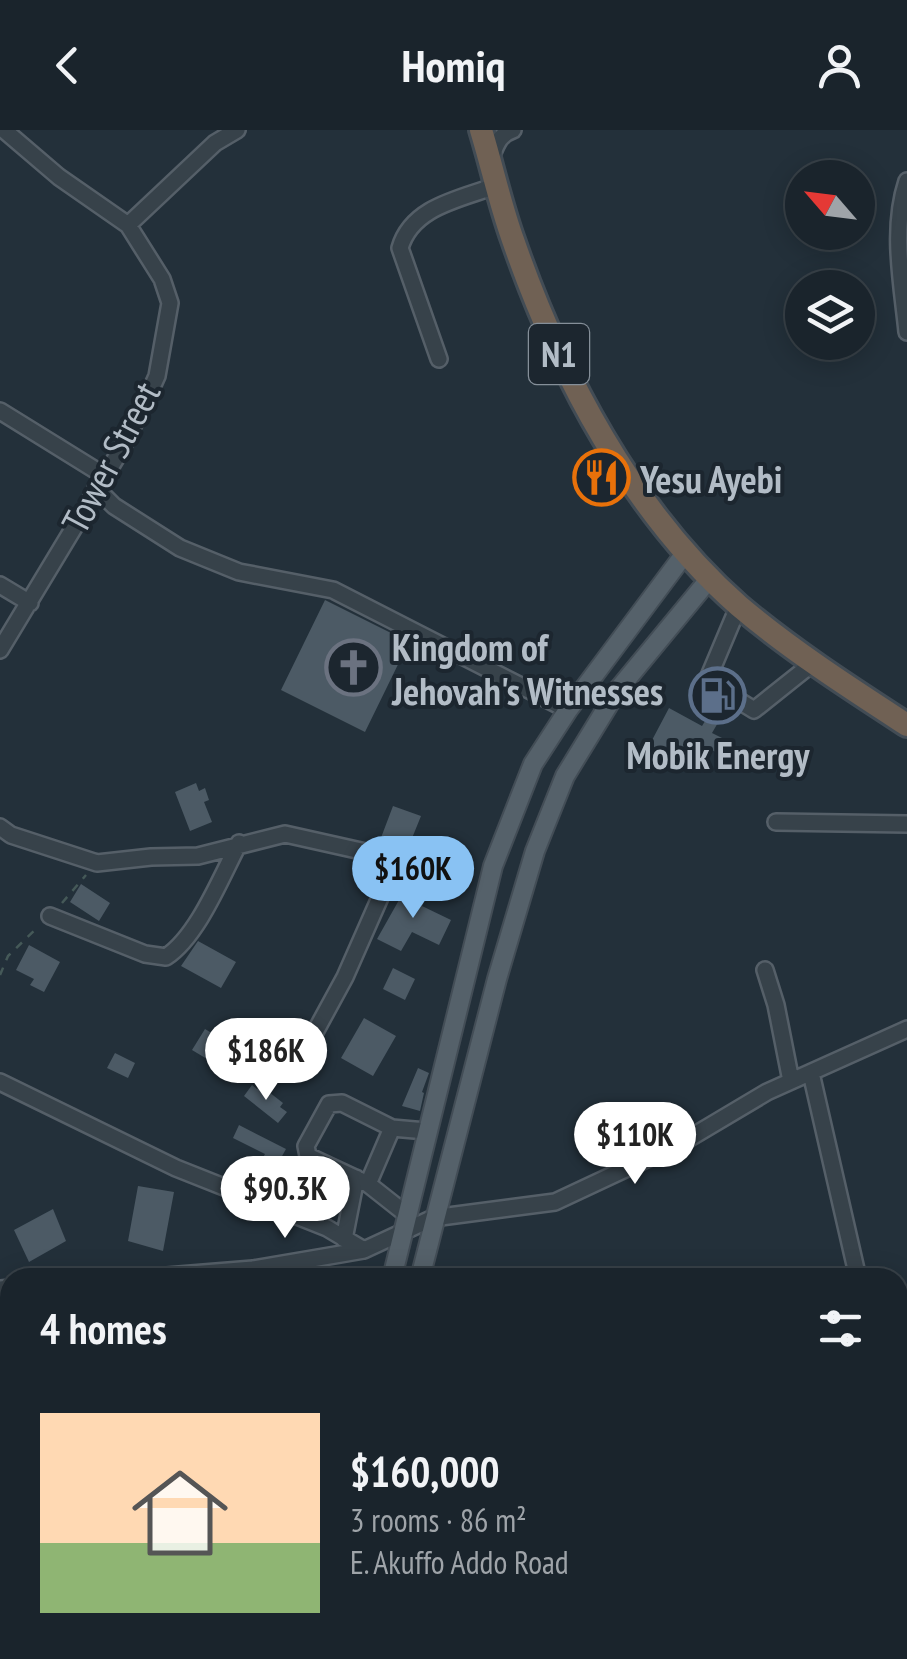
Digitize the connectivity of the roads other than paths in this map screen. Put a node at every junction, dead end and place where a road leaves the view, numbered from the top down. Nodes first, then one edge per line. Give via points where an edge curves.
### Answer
1 (4, 130) edge
2 (237, 130) edge
3 (482, 130) edge
4 (514, 130) edge
5 (490, 160) junction
6 (907, 180) edge
7 (498, 186) junction
8 (128, 225) junction
9 (907, 332) edge
10 (439, 359) dead end
11 (0, 410) edge
12 (101, 482) junction
13 (686, 552) junction
14 (710, 577) junction
15 (0, 585) edge
16 (30, 603) junction
17 (739, 605) junction
18 (0, 650) edge
19 (813, 662) junction
20 (568, 710) junction
21 (907, 725) edge
22 (776, 822) dead end
23 (907, 824) edge
24 (0, 827) edge
25 (239, 843) junction
26 (50, 916) dead end
27 (765, 970) dead end
28 (907, 1029) edge
29 (308, 1045) dead end
30 (810, 1072) junction
31 (791, 1081) junction
32 (0, 1082) edge
33 (392, 1128) junction
34 (426, 1131) junction
35 (362, 1181) junction
36 (406, 1214) junction
37 (434, 1218) junction
38 (402, 1234) junction
39 (344, 1238) junction
40 (364, 1250) junction
41 (259, 1268) edge
42 (394, 1268) edge
43 (422, 1268) edge
44 (856, 1268) edge

1 - 8 street
2 - 8 street
3 - 5 highway, N1
4 - 5 street via 504,133
5 - 7 highway, N1
6 - 9 street via 898,251
7 - 10 street via 423,214 403,237 400,248
7 - 13 highway, N1 via 564,366 620,465
8 - 12 street, Tower Street via 170,303 157,376
11 - 12 street
12 - 16 street, Tower Street
12 - 20 street via 114,506 180,548 239,572 333,590
13 - 14 highway, N1
13 - 20 main road
14 - 17 highway, N1
14 - 37 main road via 617,691 565,776 530,868
15 - 16 street
16 - 18 street, Tower Street
17 - 19 highway, N1
17 - 19 street via 706,680 754,710
19 - 21 highway, N1
20 - 34 main road via 533,764 493,866
22 - 23 street
24 - 25 street via 97,863 198,856
25 - 26 street via 197,921 166,957
25 - 29 street via 285,834 397,859
27 - 31 street
28 - 30 street
30 - 31 street
30 - 44 street
31 - 37 street via 684,1142 556,1202
32 - 39 street via 176,1168
33 - 34 street
33 - 35 street
33 - 35 street via 342,1103 329,1104 306,1152
34 - 36 main road
35 - 36 street
35 - 39 street
36 - 38 main road
37 - 38 street
37 - 43 main road
38 - 40 street
38 - 42 main road
39 - 40 street
40 - 41 street

